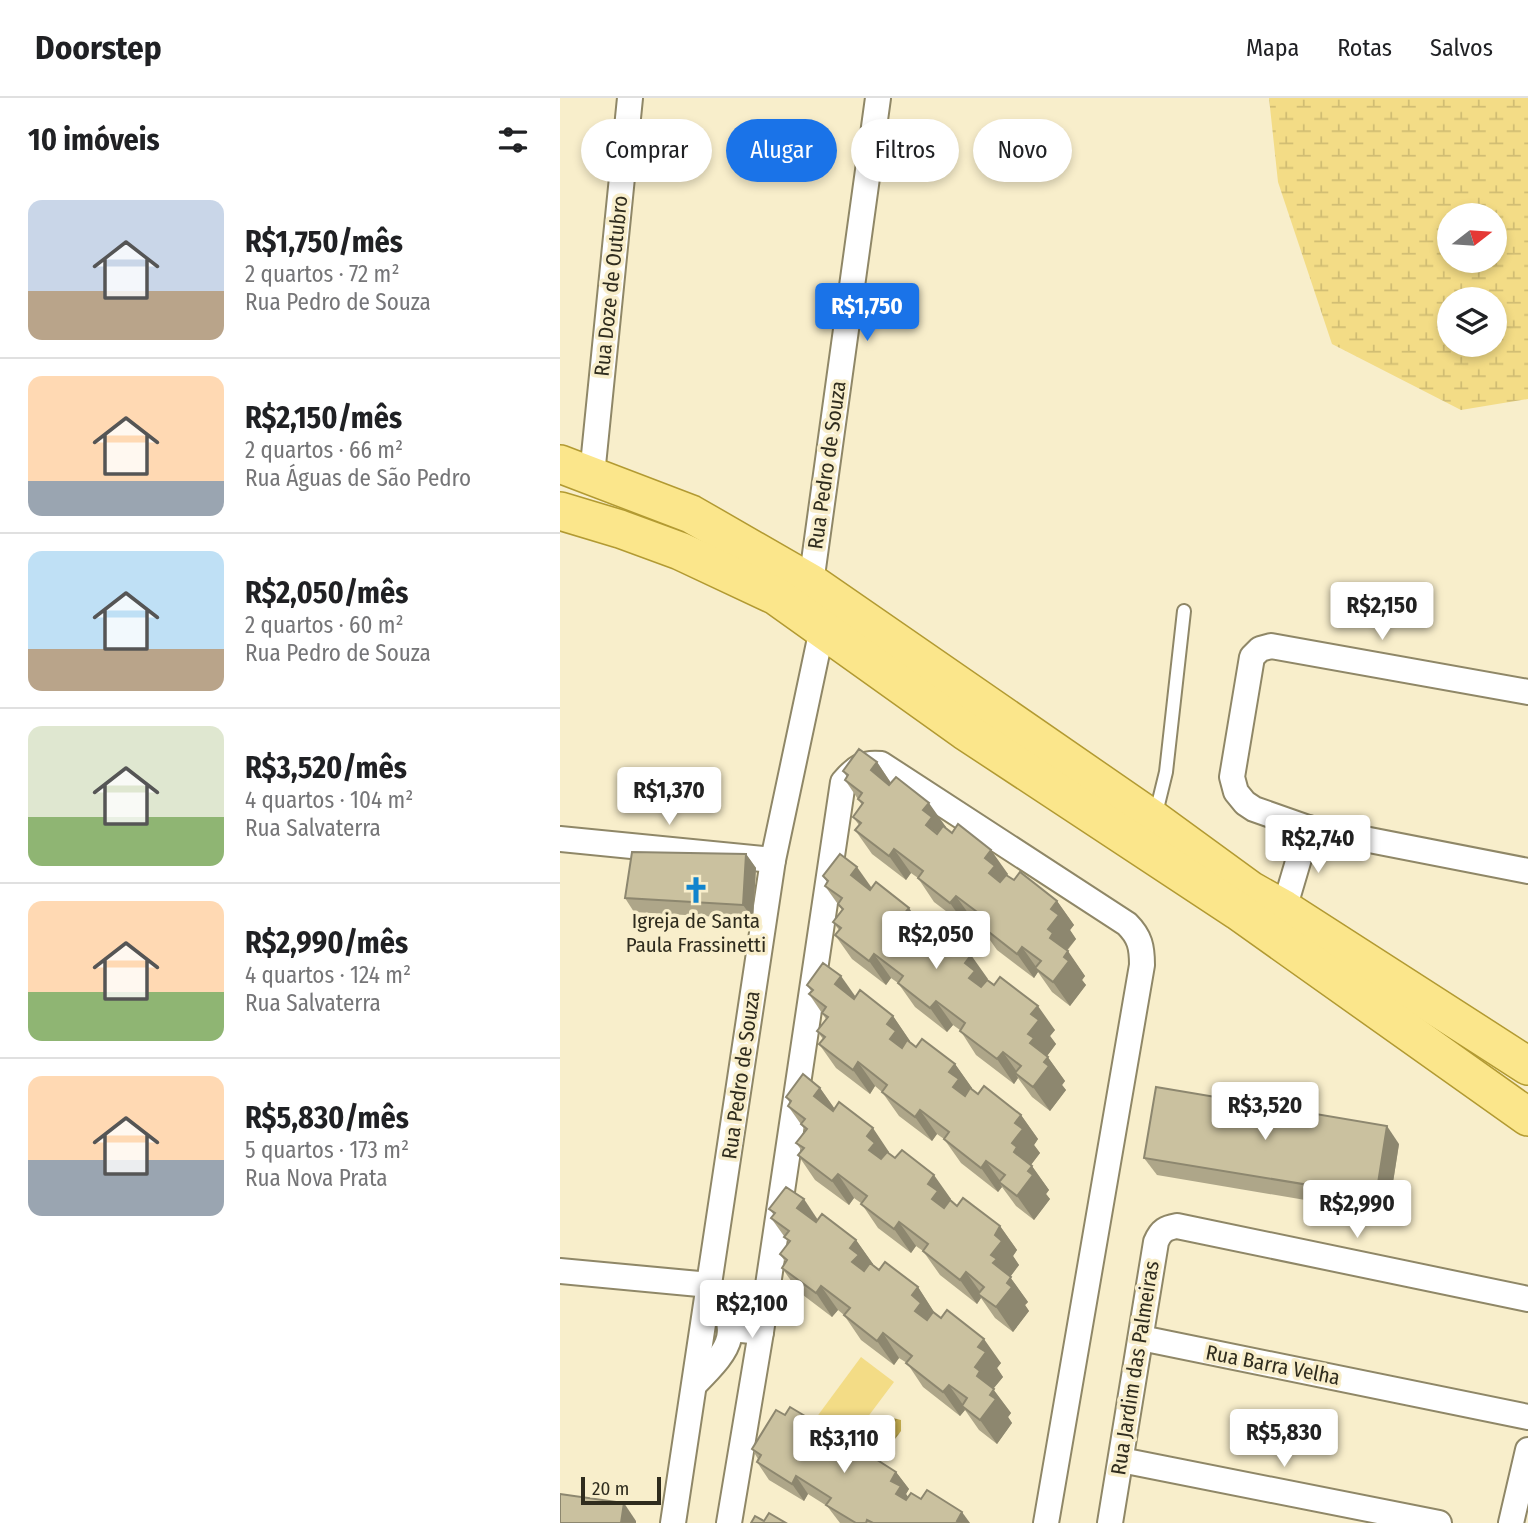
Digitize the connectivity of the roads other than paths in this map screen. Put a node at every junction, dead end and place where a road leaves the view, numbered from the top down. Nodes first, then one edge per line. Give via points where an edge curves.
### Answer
1 (630, 98) edge
2 (878, 98) edge
3 (576, 469) edge
4 (560, 511) edge
5 (811, 583) junction
6 (1184, 611) dead end
7 (822, 629) junction
8 (1528, 692) edge
9 (1308, 828) junction
10 (1146, 832) junction
11 (560, 839) edge
12 (773, 860) junction
13 (1528, 871) edge
14 (1284, 909) junction
15 (1528, 1066) edge
16 (1528, 1117) edge
17 (560, 1271) edge
18 (710, 1284) junction
19 (1528, 1299) edge
20 (732, 1329) junction
21 (761, 1332) junction
22 (1141, 1338) junction
23 (695, 1384) junction
24 (1528, 1417) edge
25 (1528, 1450) edge
26 (1121, 1460) junction
27 (673, 1523) edge
28 (729, 1523) edge
29 (1046, 1523) edge
30 (1110, 1523) edge
31 (1439, 1523) edge
32 (1511, 1523) edge

1 - 3 street, Rua Doze de Outubro
2 - 5 street, Rua Pedro de Souza
3 - 5 main road via 691,514
4 - 7 main road via 620,529 729,573 776,596
5 - 10 main road
6 - 10 lane via 1166,772
7 - 10 main road via 965,732
7 - 12 street, Rua Pedro de Souza
8 - 9 street via 1271,646 1260,649 1252,657 1232,777 1236,792 1254,809
9 - 13 street
9 - 14 street
10 - 14 main road
10 - 16 main road via 1238,911
11 - 12 street
12 - 18 street, Rua Pedro de Souza
14 - 15 main road
17 - 18 street
18 - 20 street
18 - 23 street, Rua Pedro de Souza
19 - 22 street, Rua Jardim das Palmeiras via 1177,1226 1160,1233 1156,1242
20 - 21 street
20 - 23 street via 726,1349
21 - 28 street
21 - 29 street via 843,782 867,763 881,764 1127,924 1142,947
22 - 24 street, Rua Barra Velha
22 - 26 street, Rua Jardim das Palmeiras
23 - 27 street, Rua Pedro de Souza
25 - 32 street
26 - 30 street, Rua Jardim das Palmeiras
26 - 31 street

